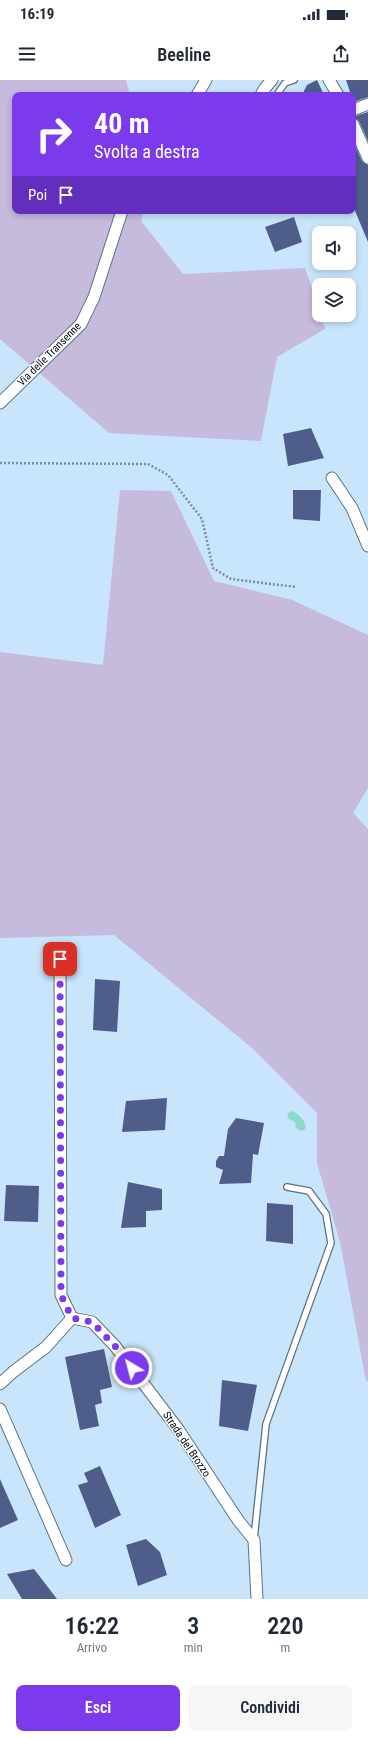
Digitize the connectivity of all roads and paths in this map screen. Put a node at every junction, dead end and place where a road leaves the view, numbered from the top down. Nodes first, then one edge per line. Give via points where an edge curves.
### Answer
1 (206, 80) edge
2 (272, 80) edge
3 (294, 80) edge
4 (329, 81) edge
5 (199, 92) edge
6 (263, 92) edge
7 (279, 92) edge
8 (336, 92) edge
9 (368, 104) edge
10 (356, 109) edge
11 (356, 129) edge
12 (366, 145) edge
13 (368, 158) edge
14 (121, 214) edge
15 (0, 403) edge
16 (0, 463) edge
17 (332, 478) dead end
18 (368, 546) edge
19 (296, 587) dead end
20 (60, 959) dead end
21 (287, 1187) dead end
22 (72, 1318) junction
23 (0, 1384) edge
24 (0, 1409) edge
25 (254, 1540) junction
26 (66, 1560) dead end
27 (257, 1599) edge

1 - 5 street
2 - 6 street
3 - 7 lane via 285,83
4 - 8 street
9 - 10 street
11 - 12 street
12 - 13 street
14 - 15 street, Via delle Transenne via 94,297 81,324
16 - 19 path via 148,464 168,475 202,519 213,568 231,579
17 - 18 street via 352,508
20 - 22 street via 61,1295
21 - 25 lane via 309,1191 326,1214 331,1243 266,1424
22 - 23 street via 46,1347
22 - 25 street, Strada del Brozzo via 92,1322 115,1346 178,1429
24 - 26 street
25 - 27 street

